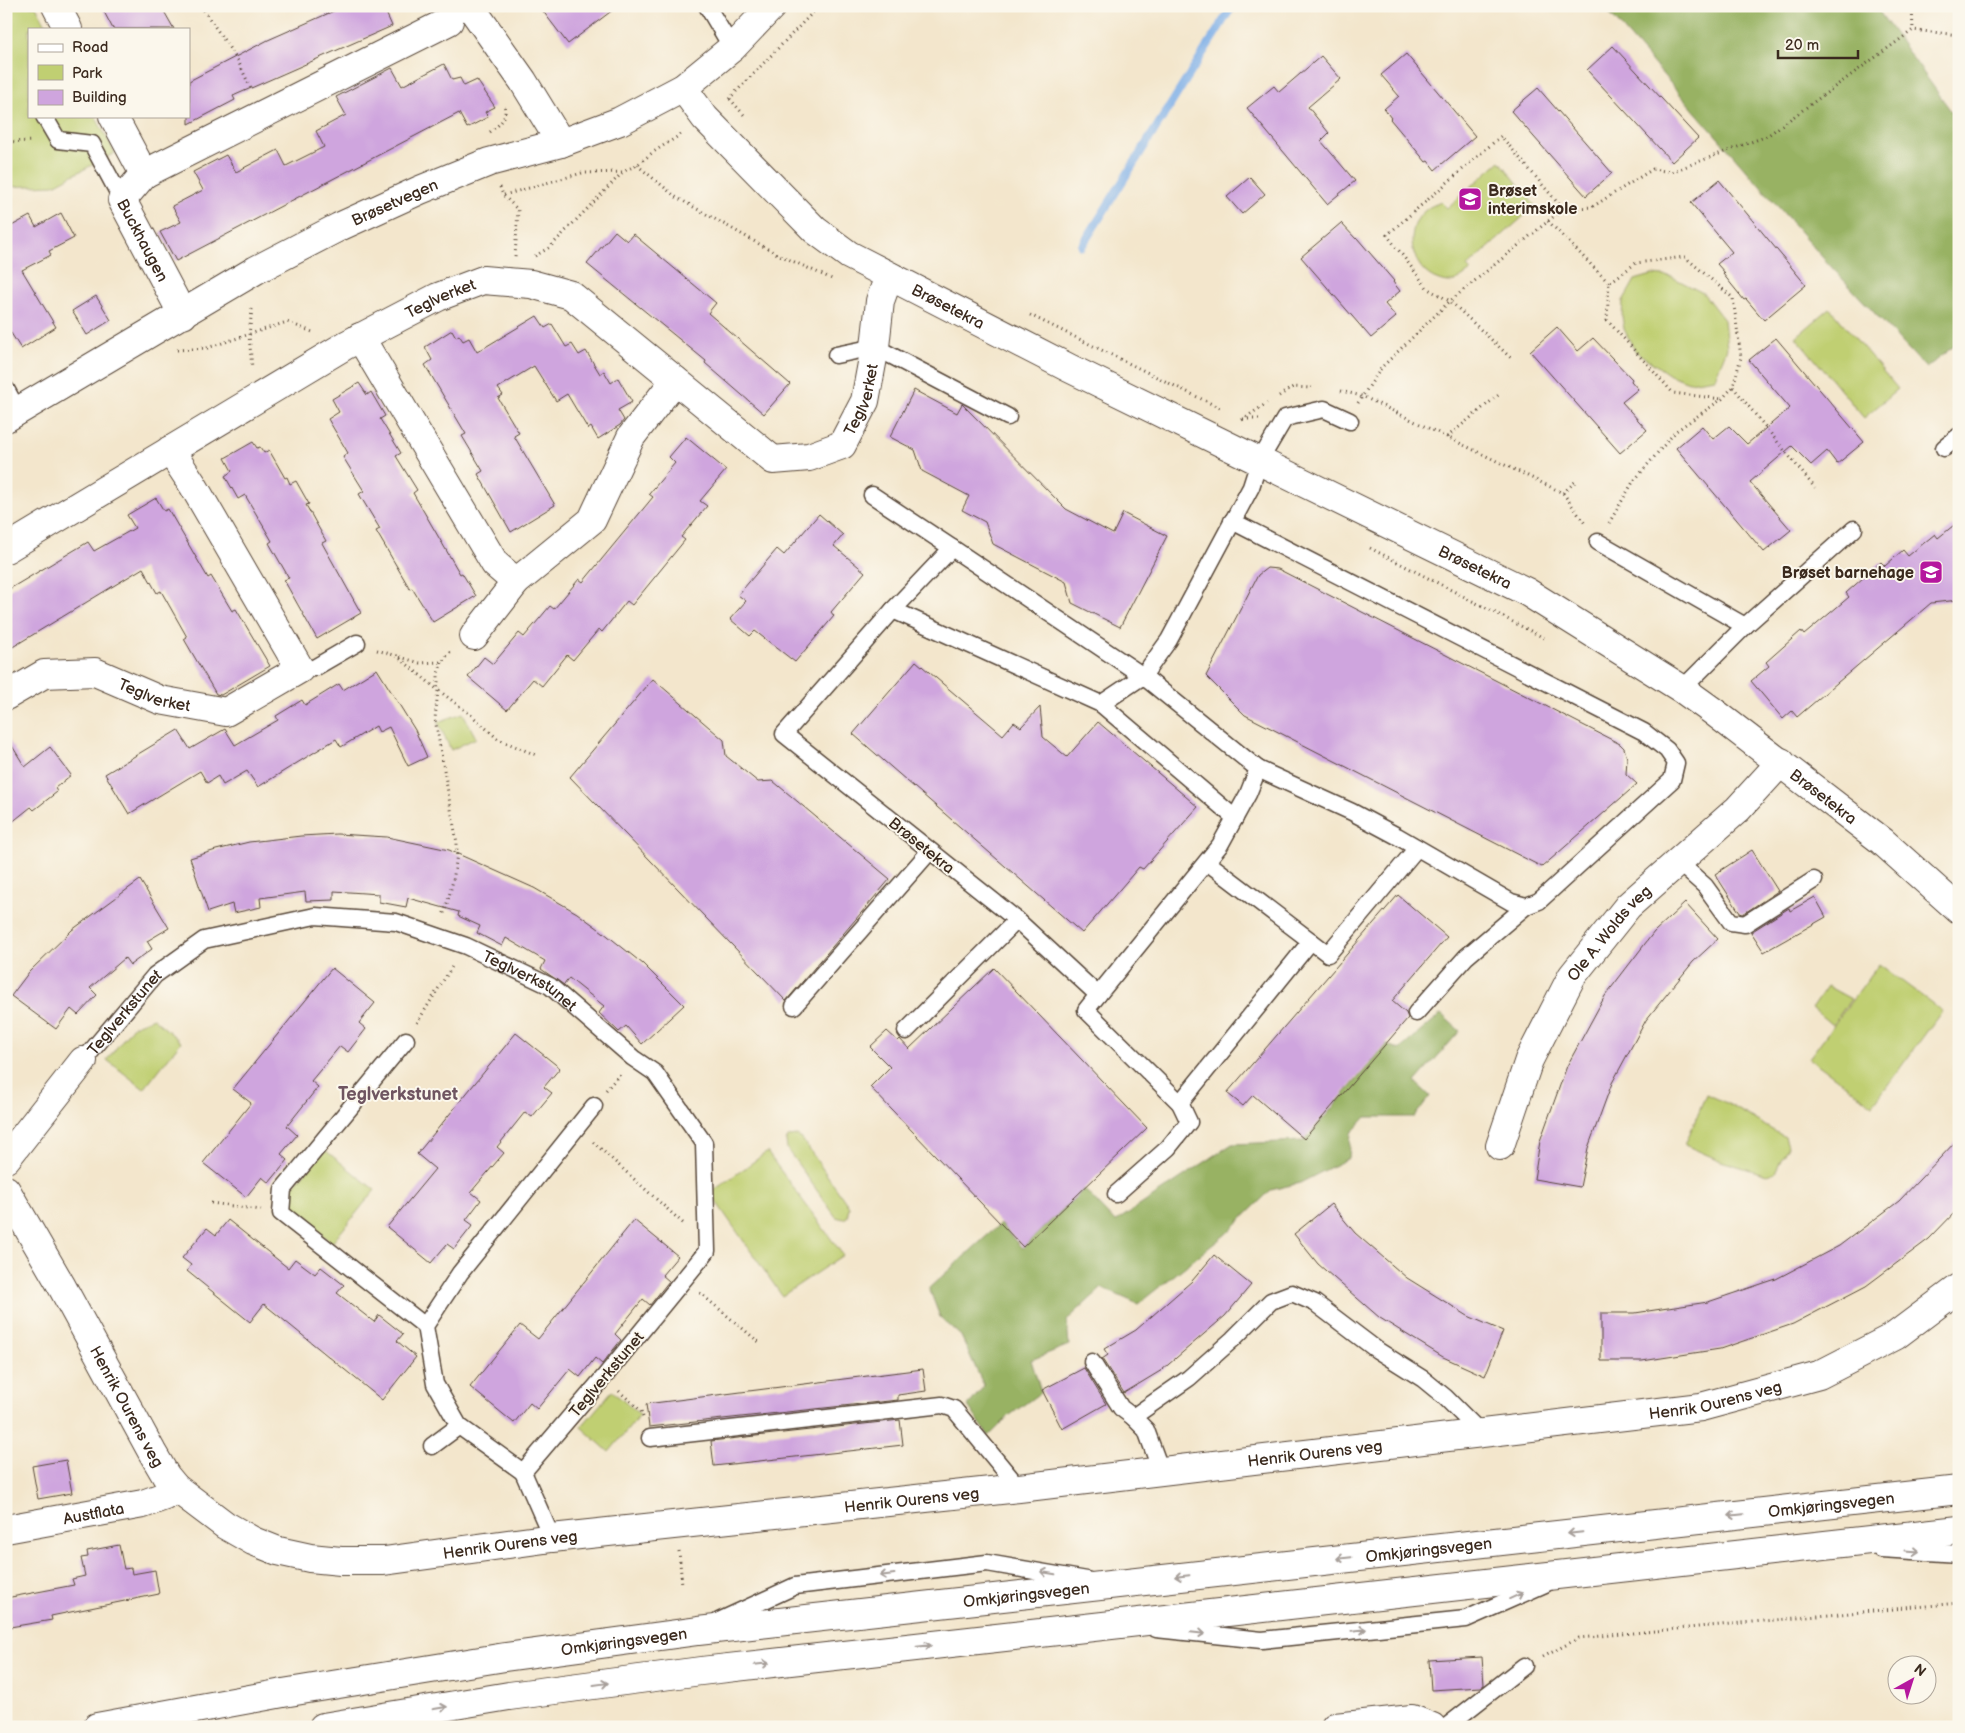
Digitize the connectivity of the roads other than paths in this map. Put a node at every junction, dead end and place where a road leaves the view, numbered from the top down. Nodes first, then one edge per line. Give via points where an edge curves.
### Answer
1 (56, 6) edge
2 (706, 6) edge
3 (772, 6) edge
4 (460, 14) edge
5 (67, 28) edge
6 (732, 48) junction
7 (683, 88) junction
8 (45, 118) edge
9 (114, 118) edge
10 (561, 143) junction
11 (144, 174) junction
12 (122, 200) junction
13 (890, 276) junction
14 (183, 315) junction
15 (353, 341) junction
16 (875, 347) junction
17 (836, 354) dead end
18 (675, 380) junction
19 (10, 406) edge
20 (1008, 417) dead end
21 (1350, 421) road end
22 (1959, 436) edge
23 (1944, 448) dead end
24 (170, 450) junction
25 (1259, 462) junction
26 (872, 494) dead end
27 (1232, 521) junction
28 (1854, 529) dead end
29 (1598, 542) road end
30 (952, 548) junction
31 (6, 549) edge
32 (516, 582) junction
33 (892, 610) junction
34 (1745, 626) junction
35 (474, 636) road end
36 (357, 643) road end
37 (300, 669) junction
38 (1143, 676) junction
39 (1682, 689) junction
40 (6, 696) edge
41 (1100, 704) junction
42 (1781, 762) junction
43 (1258, 769) junction
44 (1235, 818) junction
45 (1418, 848) junction
46 (930, 851) junction
47 (1678, 860) junction
48 (1207, 862) junction
49 (1814, 880) dead end
50 (1526, 906) junction
51 (1959, 910) edge
52 (1017, 920) junction
53 (1311, 941) junction
54 (1098, 995) junction
55 (794, 1006) dead end
56 (1416, 1014) dead end
57 (906, 1031) dead end
58 (406, 1040) road end
59 (83, 1061) joint
60 (1180, 1103) junction
61 (594, 1106) road end
62 (1500, 1146) dead end
63 (6, 1159) edge
64 (1116, 1194) dead end
65 (10, 1203) edge
66 (1959, 1288) edge
67 (425, 1326) junction
68 (1092, 1362) dead end
69 (1133, 1417) junction
70 (459, 1426) junction
71 (1481, 1433) junction
72 (650, 1438) road end
73 (432, 1446) dead end
74 (1160, 1471) junction
75 (523, 1472) junction
76 (176, 1488) junction
77 (1019, 1488) junction
78 (1959, 1490) edge
79 (6, 1529) edge
80 (1959, 1530) edge
81 (552, 1538) junction
82 (1829, 1545) junction
83 (1959, 1554) edge
84 (1524, 1666) road end
85 (98, 1727) edge
86 (323, 1727) edge
87 (1335, 1727) edge
88 (1432, 1727) edge
89 (1446, 1727) edge

1 - 5 main road
2 - 6 lane
3 - 6 main road, Brøsetvegen
4 - 10 main road via 523,80
4 - 11 main road
6 - 7 main road, Brøsetvegen
7 - 10 main road, Brøsetvegen via 620,121
7 - 13 main road, Brøsetekra via 705,118 816,230 849,255
8 - 12 lane via 58,140 92,144
9 - 11 main road, Buckhaugen
10 - 14 main road, Brøsetvegen via 489,162 339,227 256,270
11 - 12 main road, Buckhaugen
12 - 14 main road, Buckhaugen
13 - 16 main road, Teglverket via 880,301
13 - 25 main road, Brøsetekra
14 - 19 main road, Brøsetvegen
15 - 18 main road, Teglverket via 438,297 484,280 510,275 571,295
15 - 24 main road, Teglverket
15 - 32 main road via 495,564
16 - 17 lane
16 - 18 main road, Teglverket via 864,401 842,445 810,458 773,460
16 - 20 lane
18 - 32 main road via 630,437 592,520
21 - 25 lane via 1324,409 1285,418
22 - 23 lane
24 - 31 main road, Teglverket
24 - 37 main road
25 - 27 lane via 1251,487
25 - 39 main road, Brøsetekra via 1527,592
26 - 30 lane
27 - 38 lane via 1169,640
27 - 50 lane via 1644,732 1667,750 1676,763 1672,780 1539,901
28 - 34 lane
29 - 34 lane
30 - 33 lane, Brøsetekra
30 - 38 lane
32 - 35 main road
33 - 41 lane
33 - 46 lane, Brøsetekra via 784,734
34 - 39 lane
36 - 37 lane, Teglverket via 314,668
37 - 40 main road, Teglverket via 226,712 160,700 95,672 44,674
38 - 41 lane
38 - 43 lane
39 - 42 main road, Brøsetekra
41 - 44 lane
42 - 47 main road, Ole A. Wolds veg via 1738,809
42 - 51 main road, Brøsetekra via 1882,841
43 - 44 lane
43 - 45 lane via 1352,812
44 - 48 lane
45 - 50 lane via 1511,902
45 - 53 lane via 1328,954
46 - 52 lane, Brøsetekra
46 - 55 lane
47 - 49 lane via 1705,886 1731,922 1745,924
47 - 62 main road, Ole A. Wolds veg via 1628,906 1572,976 1529,1060
48 - 53 lane
48 - 54 lane
50 - 56 lane via 1466,957
52 - 54 lane, Brøsetekra
52 - 57 lane
53 - 60 lane
54 - 60 lane via 1086,1010
58 - 67 lane via 283,1189 281,1213
59 - 63 main road, Teglverkstunet
59 - 75 lane, Teglverkstunet via 155,976 204,940 315,916 396,922 466,946 550,986 655,1073 704,1143 707,1251
60 - 64 lane via 1189,1122 1168,1148
61 - 67 lane via 460,1274
65 - 76 main road, Henrik Ourens veg via 61,1285 152,1452
66 - 71 main road, Henrik Ourens veg via 1895,1336 1819,1375 1701,1408
67 - 70 lane via 435,1384
68 - 69 lane via 1121,1408
69 - 71 lane via 1189,1378 1271,1301 1292,1293 1314,1303 1377,1350 1423,1379
69 - 74 lane via 1146,1430
70 - 73 lane
70 - 75 lane
71 - 74 main road, Henrik Ourens veg
72 - 77 lane via 942,1405 954,1409
74 - 77 main road, Henrik Ourens veg
75 - 81 lane
76 - 79 main road, Austflata via 143,1504
76 - 81 main road, Henrik Ourens veg via 225,1525 253,1540 278,1551 310,1558 384,1561
77 - 81 main road, Henrik Ourens veg
78 -> 85 main road, Omkjøringsvegen via 698,1631 505,1657
80 - 82 main road
82 -> 83 lane
86 -> 82 main road via 509,1696 701,1671
84 - 89 lane
87 - 88 main road via 1412,1719

